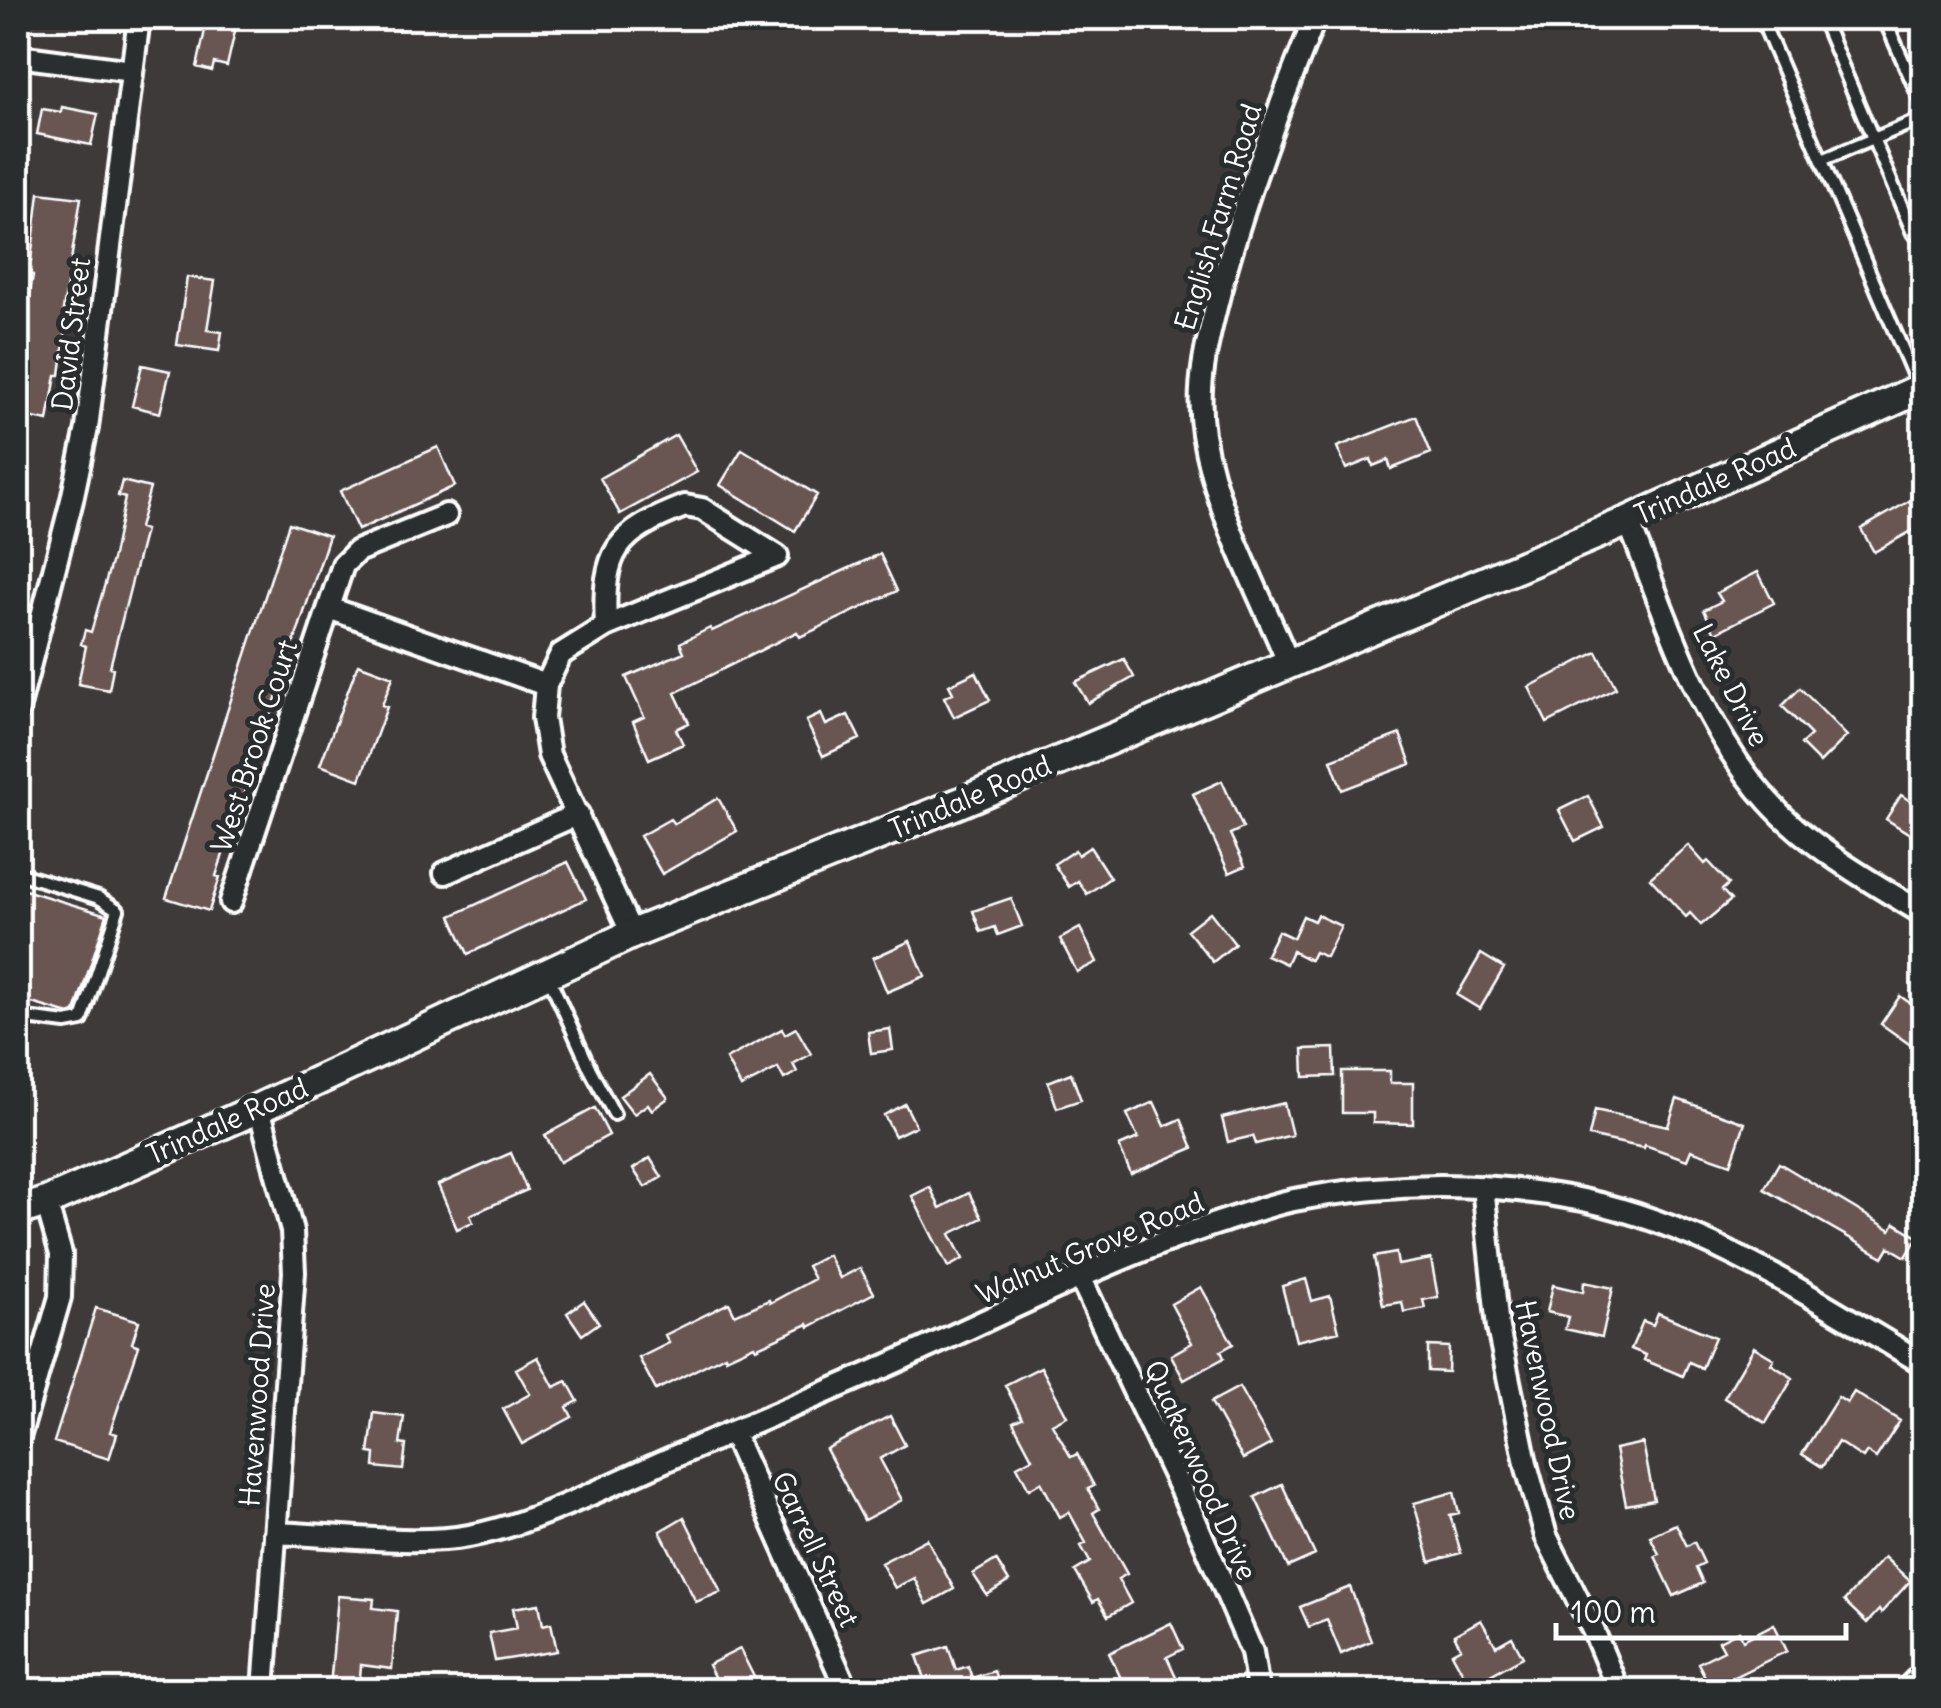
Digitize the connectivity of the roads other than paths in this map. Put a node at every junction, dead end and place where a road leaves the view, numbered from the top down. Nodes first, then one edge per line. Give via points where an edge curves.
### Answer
1 (139, 18) edge
2 (1315, 18) edge
3 (1761, 18) edge
4 (1822, 18) edge
5 (1884, 18) edge
6 (18, 56) edge
7 (132, 71) junction
8 (1924, 108) edge
9 (1924, 118) edge
10 (1873, 140) junction
11 (1822, 160) junction
12 (1924, 230) edge
13 (1921, 388) edge
14 (446, 515) dead end
15 (1628, 521) junction
16 (328, 608) junction
17 (606, 626) junction
18 (1288, 662) junction
19 (546, 685) junction
20 (18, 710) edge
21 (578, 814) junction
22 (18, 873) edge
23 (445, 873) dead end
24 (230, 902) dead end
25 (1924, 914) edge
26 (632, 934) junction
27 (547, 974) junction
28 (18, 1017) edge
29 (259, 1108) junction
30 (614, 1114) dead end
31 (1482, 1187) junction
32 (46, 1202) junction
33 (18, 1211) edge
34 (1080, 1277) junction
35 (1924, 1364) edge
36 (732, 1432) junction
37 (18, 1440) edge
38 (276, 1534) junction
39 (1924, 1672) edge
40 (264, 1690) edge
41 (848, 1690) edge
42 (1258, 1690) edge
43 (1618, 1690) edge
44 (1906, 1690) edge

1 - 7 street, David Street
2 - 18 street, English Farm Road via 1229,258 1201,396 1210,466
3 - 11 lane
4 - 10 lane
5 - 8 lane
6 - 7 street
7 - 20 street, David Street via 87,428
9 - 10 lane
10 - 11 lane
10 - 12 lane via 1913,233
11 - 13 lane
13 - 15 main road, Trindale Road
14 - 16 street, West Brook Court via 357,551 343,565
15 - 18 main road, Trindale Road
15 - 25 street, Lake Drive via 1723,742 1769,803 1819,847
16 - 19 street
16 - 24 street, West Brook Court
17 - 17 street via 674,598 777,556 702,509 685,506 658,516 618,546 604,594
17 - 19 street via 561,654
18 - 26 main road, Trindale Road
19 - 21 street via 549,755
21 - 23 street
21 - 26 street
22 - 28 lane via 118,910 82,1020
26 - 27 main road, Trindale Road
27 - 29 main road, Trindale Road
27 - 30 lane
29 - 32 main road, Trindale Road
29 - 38 street, Havenwood Drive via 292,1231 294,1272
31 - 34 street, Walnut Grove Road via 1383,1187 1292,1200
31 - 35 street, Walnut Grove Road via 1585,1201 1656,1221 1739,1257
31 - 43 street, Havenwood Drive via 1498,1328 1527,1468 1546,1536
32 - 33 main road, Trindale Road
32 - 37 street via 61,1254 60,1297
34 - 36 street, Walnut Grove Road
34 - 42 street, Quakerwood Drive via 1252,1652
36 - 38 street, Walnut Grove Road via 470,1536
36 - 41 street, Garrell Street
38 - 40 street, Havenwood Drive
39 - 44 street

